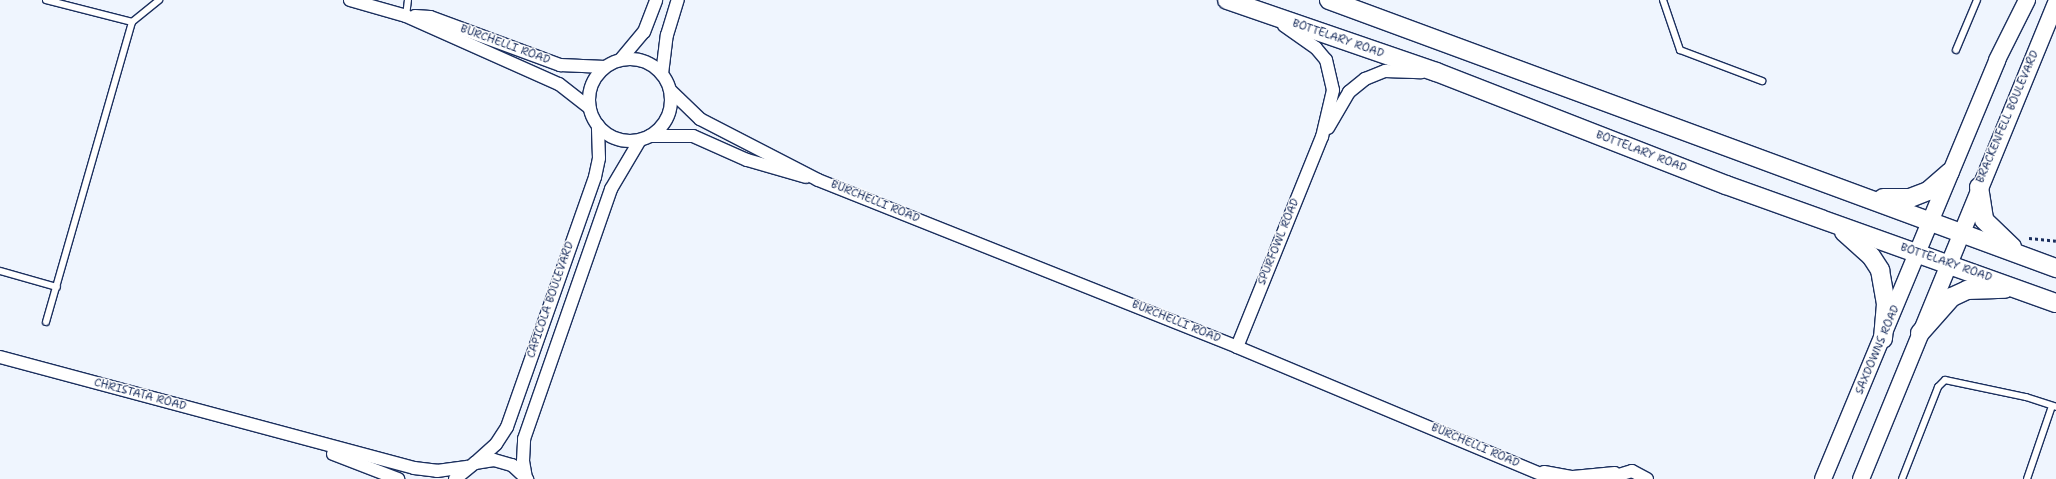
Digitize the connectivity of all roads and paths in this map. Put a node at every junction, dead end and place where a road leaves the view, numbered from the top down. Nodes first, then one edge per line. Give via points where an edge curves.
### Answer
1 (46, 0) edge
2 (159, 0) edge
3 (350, 0) edge
4 (408, 0) edge
5 (656, 0) edge
6 (678, 0) edge
7 (1227, 0) edge
8 (1329, 0) edge
9 (1663, 0) edge
10 (1977, 0) edge
11 (2027, 0) edge
12 (2056, 3) edge
13 (1260, 12) junction
14 (406, 16) junction
15 (132, 22) junction
16 (1956, 50) dead end
17 (621, 59) junction
18 (604, 67) junction
19 (1436, 72) junction
20 (662, 74) junction
21 (1762, 81) dead end
22 (670, 90) junction
23 (590, 108) junction
24 (598, 125) junction
25 (1322, 137) junction
26 (644, 138) junction
27 (1950, 172) junction
28 (818, 180) junction
29 (1979, 187) junction
30 (1845, 189) junction
31 (1931, 221) junction
32 (1832, 223) junction
33 (1960, 232) junction
34 (2029, 238) dead end
35 (2056, 242) edge
36 (1919, 253) junction
37 (2023, 256) junction
38 (1949, 263) junction
39 (2056, 268) edge
40 (0, 271) edge
41 (57, 287) junction
42 (2020, 290) junction
43 (2056, 304) edge
44 (46, 322) dead end
45 (1920, 333) junction
46 (1883, 339) junction
47 (1236, 347) junction
48 (0, 357) edge
49 (2054, 407) edge
50 (280, 433) junction
51 (471, 465) junction
52 (1531, 469) junction
53 (1611, 476) edge
54 (398, 479) edge
55 (455, 479) edge
56 (527, 479) edge
57 (1552, 479) edge
58 (1647, 479) edge
59 (1823, 479) edge
60 (1861, 479) edge
61 (1902, 479) edge
62 (2026, 479) edge

1 - 15 lane
2 - 15 lane
3 - 14 street, BURCHELLI ROAD
4 - 14 lane
5 - 17 street via 644,32
6 - 20 street via 667,35
7 - 13 main road, BOTTELARY ROAD
8 - 30 main road
9 - 21 lane via 1680,50
10 - 16 lane
11 - 27 street via 1997,60
12 - 29 street, BRACKENFELL BOULEVARD
13 - 19 main road, BOTTELARY ROAD
13 - 25 street, SPURFOWL ROAD via 1298,34 1326,60 1333,90
14 - 18 street, BURCHELLI ROAD via 430,18 560,65 577,69
14 - 23 street, BURCHELLI ROAD via 559,84
15 - 41 lane
17 - 18 street
17 - 20 street via 639,59
18 - 23 street via 590,90
19 - 25 street, SPURFOWL ROAD via 1385,71 1365,79 1349,92
19 - 32 main road, BOTTELARY ROAD
20 - 22 street
22 - 26 street via 668,117
22 - 28 street, BURCHELLI ROAD via 700,119
23 - 24 street
24 - 26 street via 621,140
24 - 51 street, CAPICOLA BOULEVARD via 599,158 595,177 507,427 496,444
25 - 47 street, SPURFOWL ROAD
26 - 28 street, BURCHELLI ROAD via 693,136 747,160
26 - 56 street, CAPICOLA BOULEVARD via 611,189 524,439 522,461
27 - 30 main road via 1928,191 1910,198 1891,200
27 - 31 street
28 - 47 street, BURCHELLI ROAD
29 - 33 street, BRACKENFELL BOULEVARD
29 - 37 main road via 1984,220
30 - 31 main road
31 - 33 main road
31 - 36 street, SAXDOWNS ROAD
32 - 36 main road, BOTTELARY ROAD
32 - 46 main road via 1859,243 1880,270 1886,304
33 - 37 main road
33 - 38 street
34 - 35 path
36 - 38 main road, BOTTELARY ROAD
36 - 46 street, SAXDOWNS ROAD
37 - 39 main road
38 - 42 main road, BOTTELARY ROAD
38 - 45 street
40 - 41 lane
41 - 44 lane
42 - 43 main road, BOTTELARY ROAD
42 - 45 main road via 1967,290 1952,297
45 - 60 street
46 - 59 street, SAXDOWNS ROAD
47 - 52 street, BURCHELLI ROAD
48 - 50 street, CHRISTATA ROAD
49 - 61 lane via 1953,379 1945,380 1938,387
49 - 62 lane
50 - 51 street, CHRISTATA ROAD via 425,471
50 - 54 street, CHRISTATA ROAD
51 - 55 street, CAPICOLA BOULEVARD
51 - 56 street, CHRISTATA ROAD via 504,462
52 - 53 street, BURCHELLI ROAD via 1573,477
52 - 57 street, BURCHELLI ROAD
53 - 58 street, BURCHELLI ROAD via 1632,470

